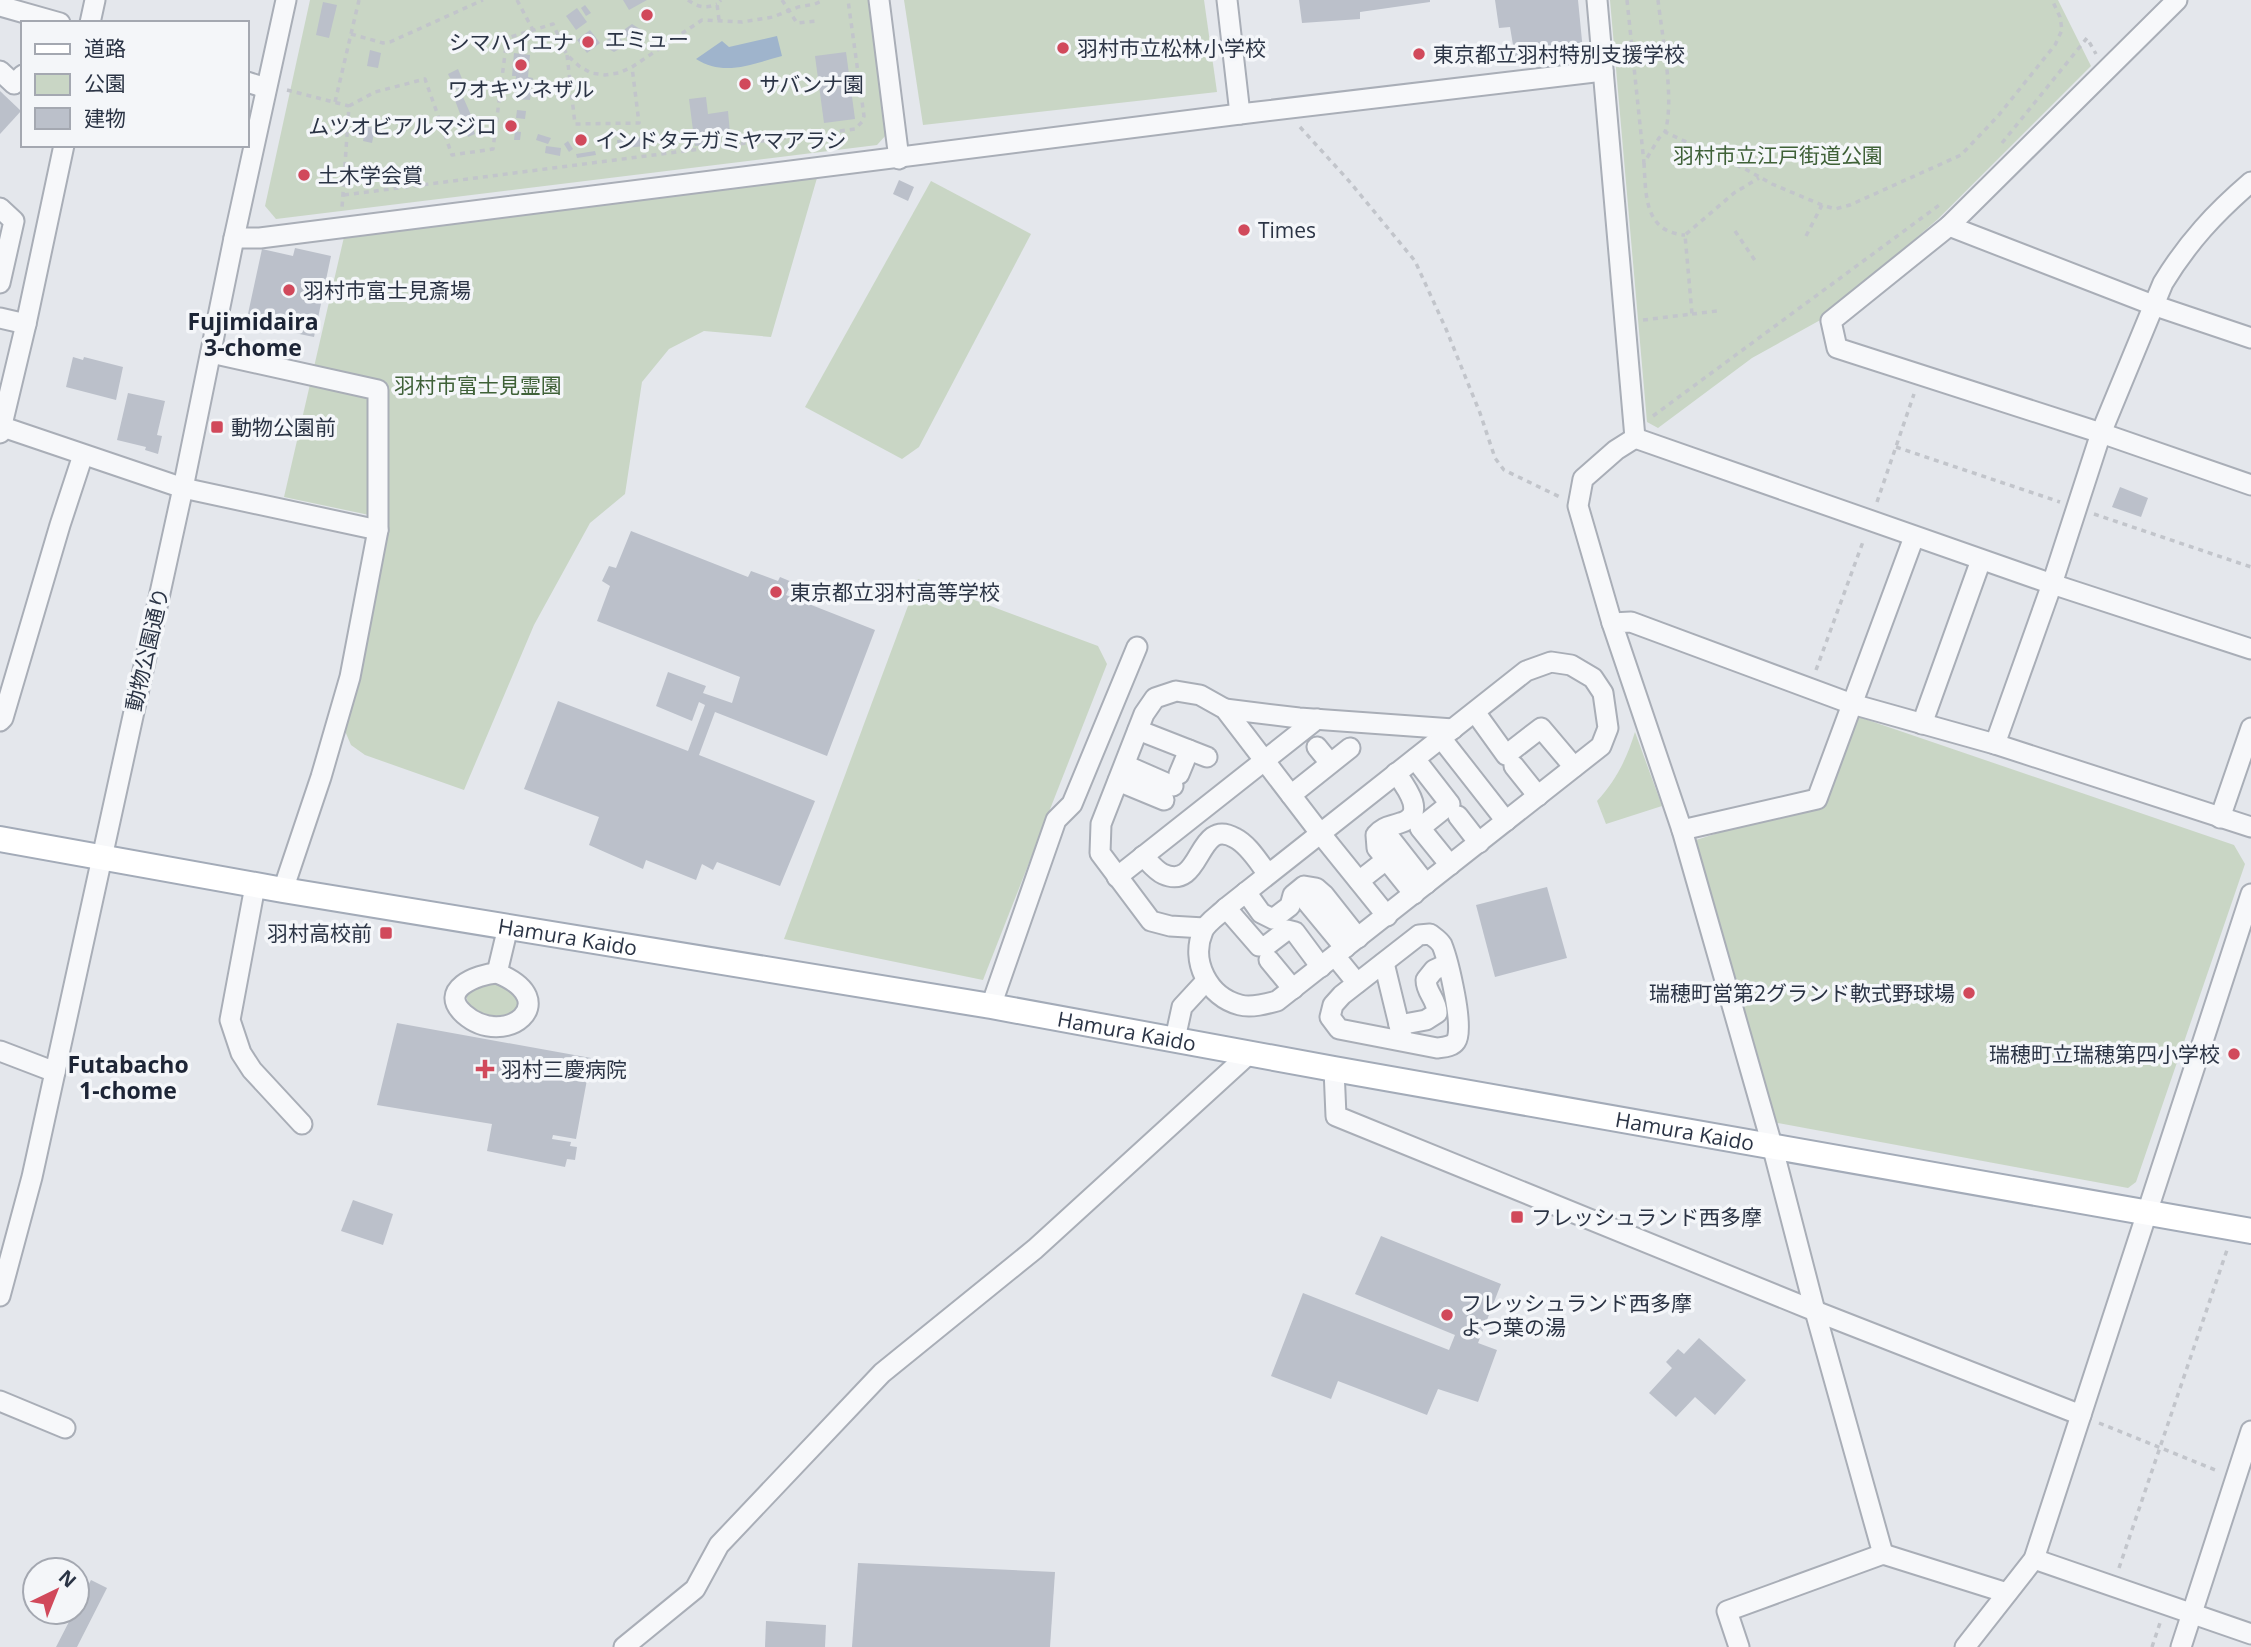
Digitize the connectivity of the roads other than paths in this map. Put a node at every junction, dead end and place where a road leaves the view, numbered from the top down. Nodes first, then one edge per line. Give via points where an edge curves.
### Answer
1 (95, 0) edge
2 (285, 0) edge
3 (879, 0) edge
4 (1227, 0) edge
5 (1597, 0) edge
6 (2178, 0) edge
7 (0, 6) edge
8 (53, 21) edge
9 (90, 21) edge
10 (0, 71) edge
11 (1602, 71) junction
12 (21, 77) edge
13 (248, 82) edge
14 (266, 88) junction
15 (1240, 114) junction
16 (64, 147) edge
17 (899, 159) junction
18 (2251, 182) edge
19 (0, 208) edge
20 (1949, 226) junction
21 (233, 238) junction
22 (0, 283) edge
23 (2153, 305) junction
24 (0, 318) edge
25 (26, 324) junction
26 (2251, 338) edge
27 (211, 353) junction
28 (1, 429) edge
29 (2101, 433) junction
30 (1635, 434) junction
31 (83, 455) junction
32 (2251, 485) edge
33 (183, 488) junction
34 (378, 530) junction
35 (1914, 537) junction
36 (1982, 560) junction
37 (2052, 584) junction
38 (1612, 623) junction
39 (1137, 646) dead end
40 (2251, 649) edge
41 (1852, 705) junction
42 (1224, 709) junction
43 (1475, 712) junction
44 (1317, 719) junction
45 (0, 720) edge
46 (1922, 724) junction
47 (2251, 728) edge
48 (1138, 730) junction
49 (1447, 734) junction
50 (1995, 744) junction
51 (1317, 747) dead end
52 (1350, 748) dead end
53 (1415, 759) junction
54 (1264, 760) junction
55 (1331, 763) junction
56 (1514, 766) dead end
57 (1574, 767) junction
58 (1121, 773) junction
59 (1396, 773) junction
60 (1291, 795) junction
61 (1538, 796) junction
62 (1458, 816) dead end
63 (2220, 818) junction
64 (1506, 821) junction
65 (2251, 827) edge
66 (1682, 830) junction
67 (1320, 833) junction
68 (0, 839) edge
69 (1479, 843) junction
70 (1397, 846) junction
71 (1143, 856) junction
72 (100, 859) junction
73 (1450, 865) junction
74 (1268, 874) junction
75 (1117, 877) junction
76 (1359, 881) junction
77 (255, 886) junction
78 (1420, 889) junction
79 (283, 890) junction
80 (1246, 892) junction
81 (2251, 894) edge
82 (1226, 908) junction
83 (1310, 913) dead end
84 (1387, 916) junction
85 (508, 928) junction
86 (1204, 928) junction
87 (1340, 952) junction
88 (1269, 960) dead end
89 (1384, 963) junction
90 (1447, 964) junction
91 (497, 973) dead end
92 (1206, 981) junction
93 (1357, 984) junction
94 (1293, 989) junction
95 (991, 1006) junction
96 (1401, 1033) junction
97 (1175, 1039) junction
98 (0, 1051) edge
99 (1250, 1052) junction
100 (1334, 1069) junction
101 (55, 1072) junction
102 (302, 1124) dead end
103 (1772, 1145) junction
104 (2148, 1213) junction
105 (2243, 1230) edge
106 (0, 1296) edge
107 (1815, 1311) junction
108 (0, 1401) edge
109 (2081, 1415) junction
110 (65, 1428) dead end
111 (2251, 1430) edge
112 (2243, 1480) edge
113 (1883, 1554) junction
114 (2034, 1559) junction
115 (2007, 1593) junction
116 (2192, 1614) junction
117 (2251, 1634) edge
118 (624, 1647) edge
119 (1739, 1647) edge
120 (1965, 1647) edge
121 (2181, 1647) edge

1 - 9 street
2 - 14 street, 動物公園通り
3 - 17 street
4 - 15 street
5 - 11 street
6 - 20 street
7 - 8 street
10 - 12 street via 14,84
11 - 15 street
11 - 30 street
13 - 14 street
14 - 21 street, 動物公園通り
15 - 17 street
16 - 25 street
17 - 21 street
18 - 23 street via 2192,240
19 - 22 street via 14,221
20 - 23 street
20 - 29 street via 1831,321 1837,348
21 - 27 street, 動物公園通り
23 - 26 street
23 - 29 street
24 - 25 street
25 - 28 street
27 - 33 street, 動物公園通り
27 - 34 street via 378,390
28 - 31 street
29 - 32 street
29 - 37 street
30 - 35 street
30 - 38 street via 1583,479 1578,506
31 - 33 street
31 - 45 street
33 - 34 street
33 - 72 street, 動物公園通り
34 - 79 street via 350,677
35 - 36 street
35 - 41 street
36 - 37 street
36 - 46 street
37 - 40 street
37 - 50 street
38 - 41 street via 1631,622
38 - 66 street
39 - 95 street via 1072,803 1056,820
41 - 46 street
41 - 66 street via 1817,799
42 - 44 street
42 - 48 street via 1200,695 1176,691 1156,698
42 - 54 street
43 - 49 street
43 - 57 street via 1506,755 1541,728
43 - 57 street via 1527,671 1551,662 1571,665 1593,678 1603,693 1608,728 1601,746
44 - 49 street
44 - 54 street
46 - 50 street
47 - 63 street
48 - 58 street
48 - 58 street via 1198,753 1162,787
49 - 53 street
49 - 64 street
50 - 63 street
51 - 55 street
52 - 55 street
53 - 59 street
53 - 73 street via 1450,804 1420,828
54 - 60 street
54 - 71 street
55 - 60 street
56 - 61 street
57 - 61 street
58 - 75 street via 1101,824 1100,853
59 - 67 street
59 - 70 street via 1415,804 1410,818 1387,825 1376,835 1377,848
60 - 67 street
61 - 64 street
62 - 69 street
63 - 65 street
64 - 69 street
66 - 103 street
67 - 74 street
67 - 76 street
68 - 72 main road, Hamura Kaido
69 - 73 street
70 - 76 street
70 - 78 street
71 - 74 street via 1162,874 1175,877 1192,868 1210,838 1223,834 1243,843
71 - 75 street
72 - 77 main road, Hamura Kaido
72 - 101 street, 動物公園通り
73 - 78 street
74 - 80 street
75 - 86 street via 1151,921
76 - 84 street
77 - 79 main road, Hamura Kaido
77 - 102 street via 230,1020 252,1070
78 - 84 street
79 - 85 main road, Hamura Kaido
80 - 82 street
80 - 87 street via 1261,913 1273,919 1304,886 1316,888 1324,895
81 - 104 street
82 - 86 street
82 - 87 street via 1259,946 1287,930
83 - 87 street
84 - 87 street
85 - 91 street
85 - 95 main road, Hamura Kaido
86 - 92 street via 1199,962
87 - 93 street
87 - 94 street
88 - 94 street
89 - 90 street via 1419,936 1430,934 1440,942
89 - 93 street
89 - 96 street
90 - 96 street via 1426,980 1437,1013
90 - 96 street via 1461,1023 1458,1040 1437,1048
92 - 94 street via 1221,996 1240,1005 1277,1001
92 - 97 street via 1182,1007
93 - 96 street via 1333,1004 1330,1017 1339,1029
95 - 97 main road, Hamura Kaido
97 - 99 main road, Hamura Kaido
98 - 101 street
99 - 100 main road, Hamura Kaido
99 - 118 street via 1035,1249 883,1373 719,1545 695,1589
100 - 103 main road, Hamura Kaido
100 - 107 street via 1336,1116
101 - 106 street, 動物公園通り
103 - 104 main road, Hamura Kaido
103 - 107 street
104 - 105 main road, Hamura Kaido
104 - 109 street
107 - 109 street
107 - 113 street
108 - 110 street
109 - 114 street
111 - 112 street
112 - 116 street
113 - 115 street
113 - 119 street via 1727,1611
114 - 115 street
114 - 116 street
115 - 120 street
116 - 117 street
116 - 121 street

